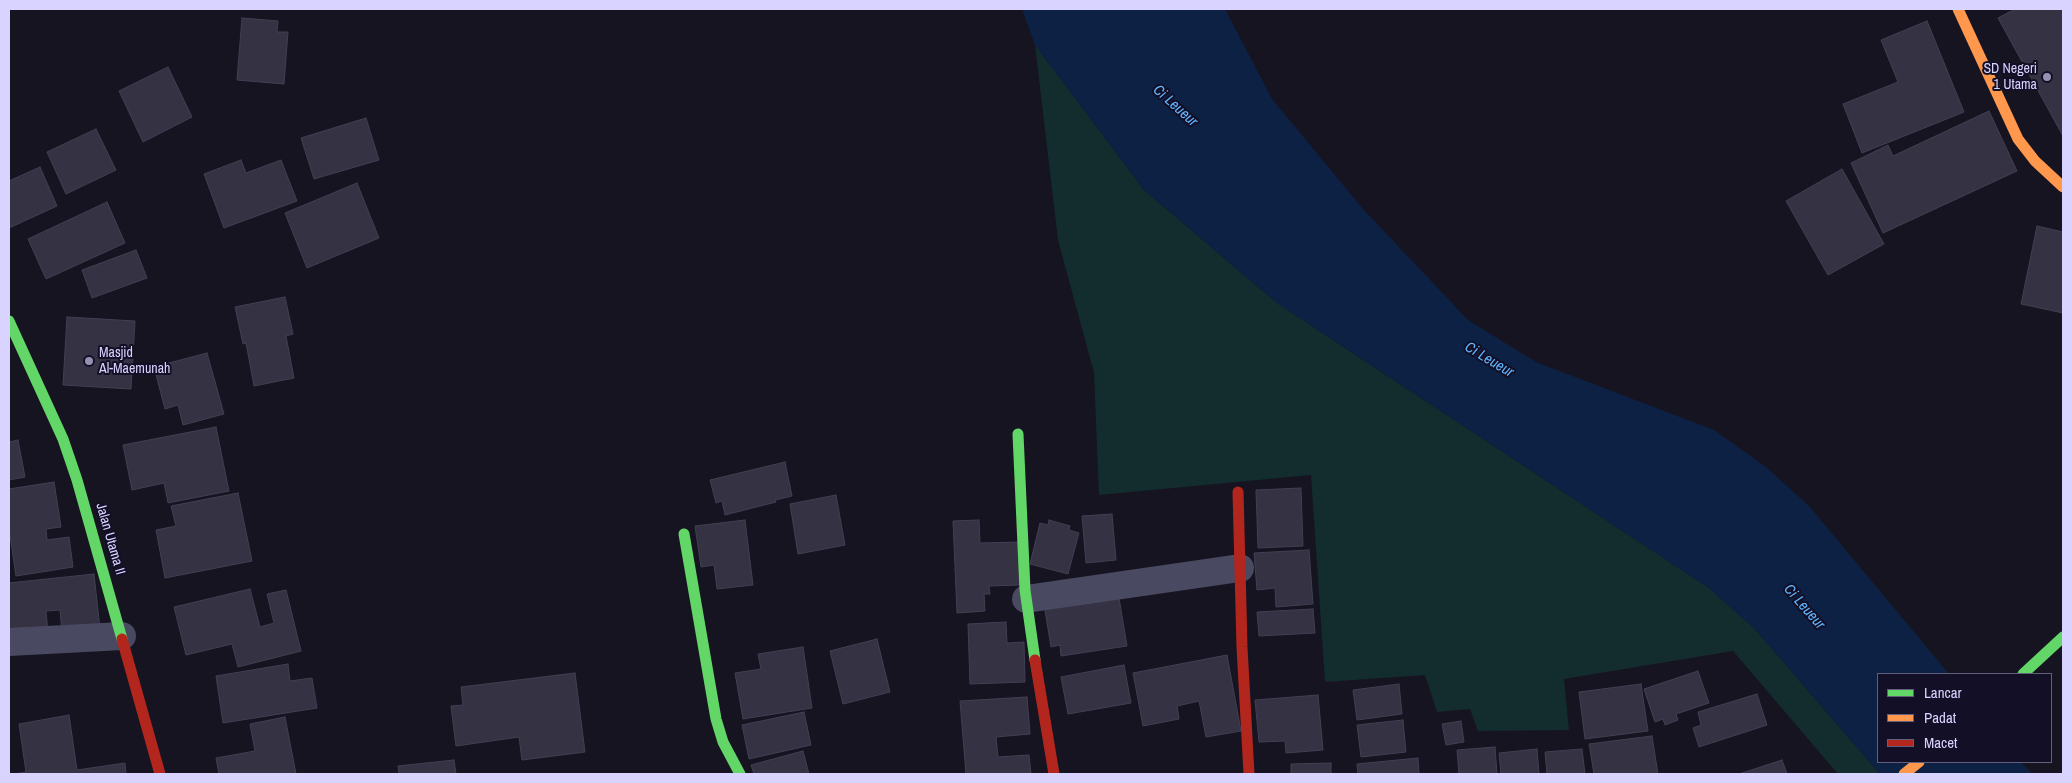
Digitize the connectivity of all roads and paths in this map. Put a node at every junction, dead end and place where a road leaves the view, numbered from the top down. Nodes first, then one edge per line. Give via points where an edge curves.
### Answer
1 (1958, 9) edge
2 (2063, 187) edge
3 (9, 321) edge
4 (1018, 434) dead end
5 (1238, 492) dead end
6 (684, 534) dead end
7 (1240, 568) junction
8 (1026, 598) junction
9 (122, 636) junction
10 (2063, 637) edge
11 (9, 642) edge
12 (2025, 673) edge
13 (1918, 763) edge
14 (160, 774) edge
15 (740, 774) edge
16 (1054, 774) edge
17 (1249, 774) edge
18 (1904, 774) edge

1 - 2 street via 2018,138 2035,161
3 - 9 street, Jalan Utama II via 63,440
4 - 8 street
5 - 7 street
6 - 15 street via 716,720
7 - 8 street
7 - 17 street
8 - 16 street
9 - 11 street
9 - 14 street, Jalan Utama II
10 - 12 street
13 - 18 street

